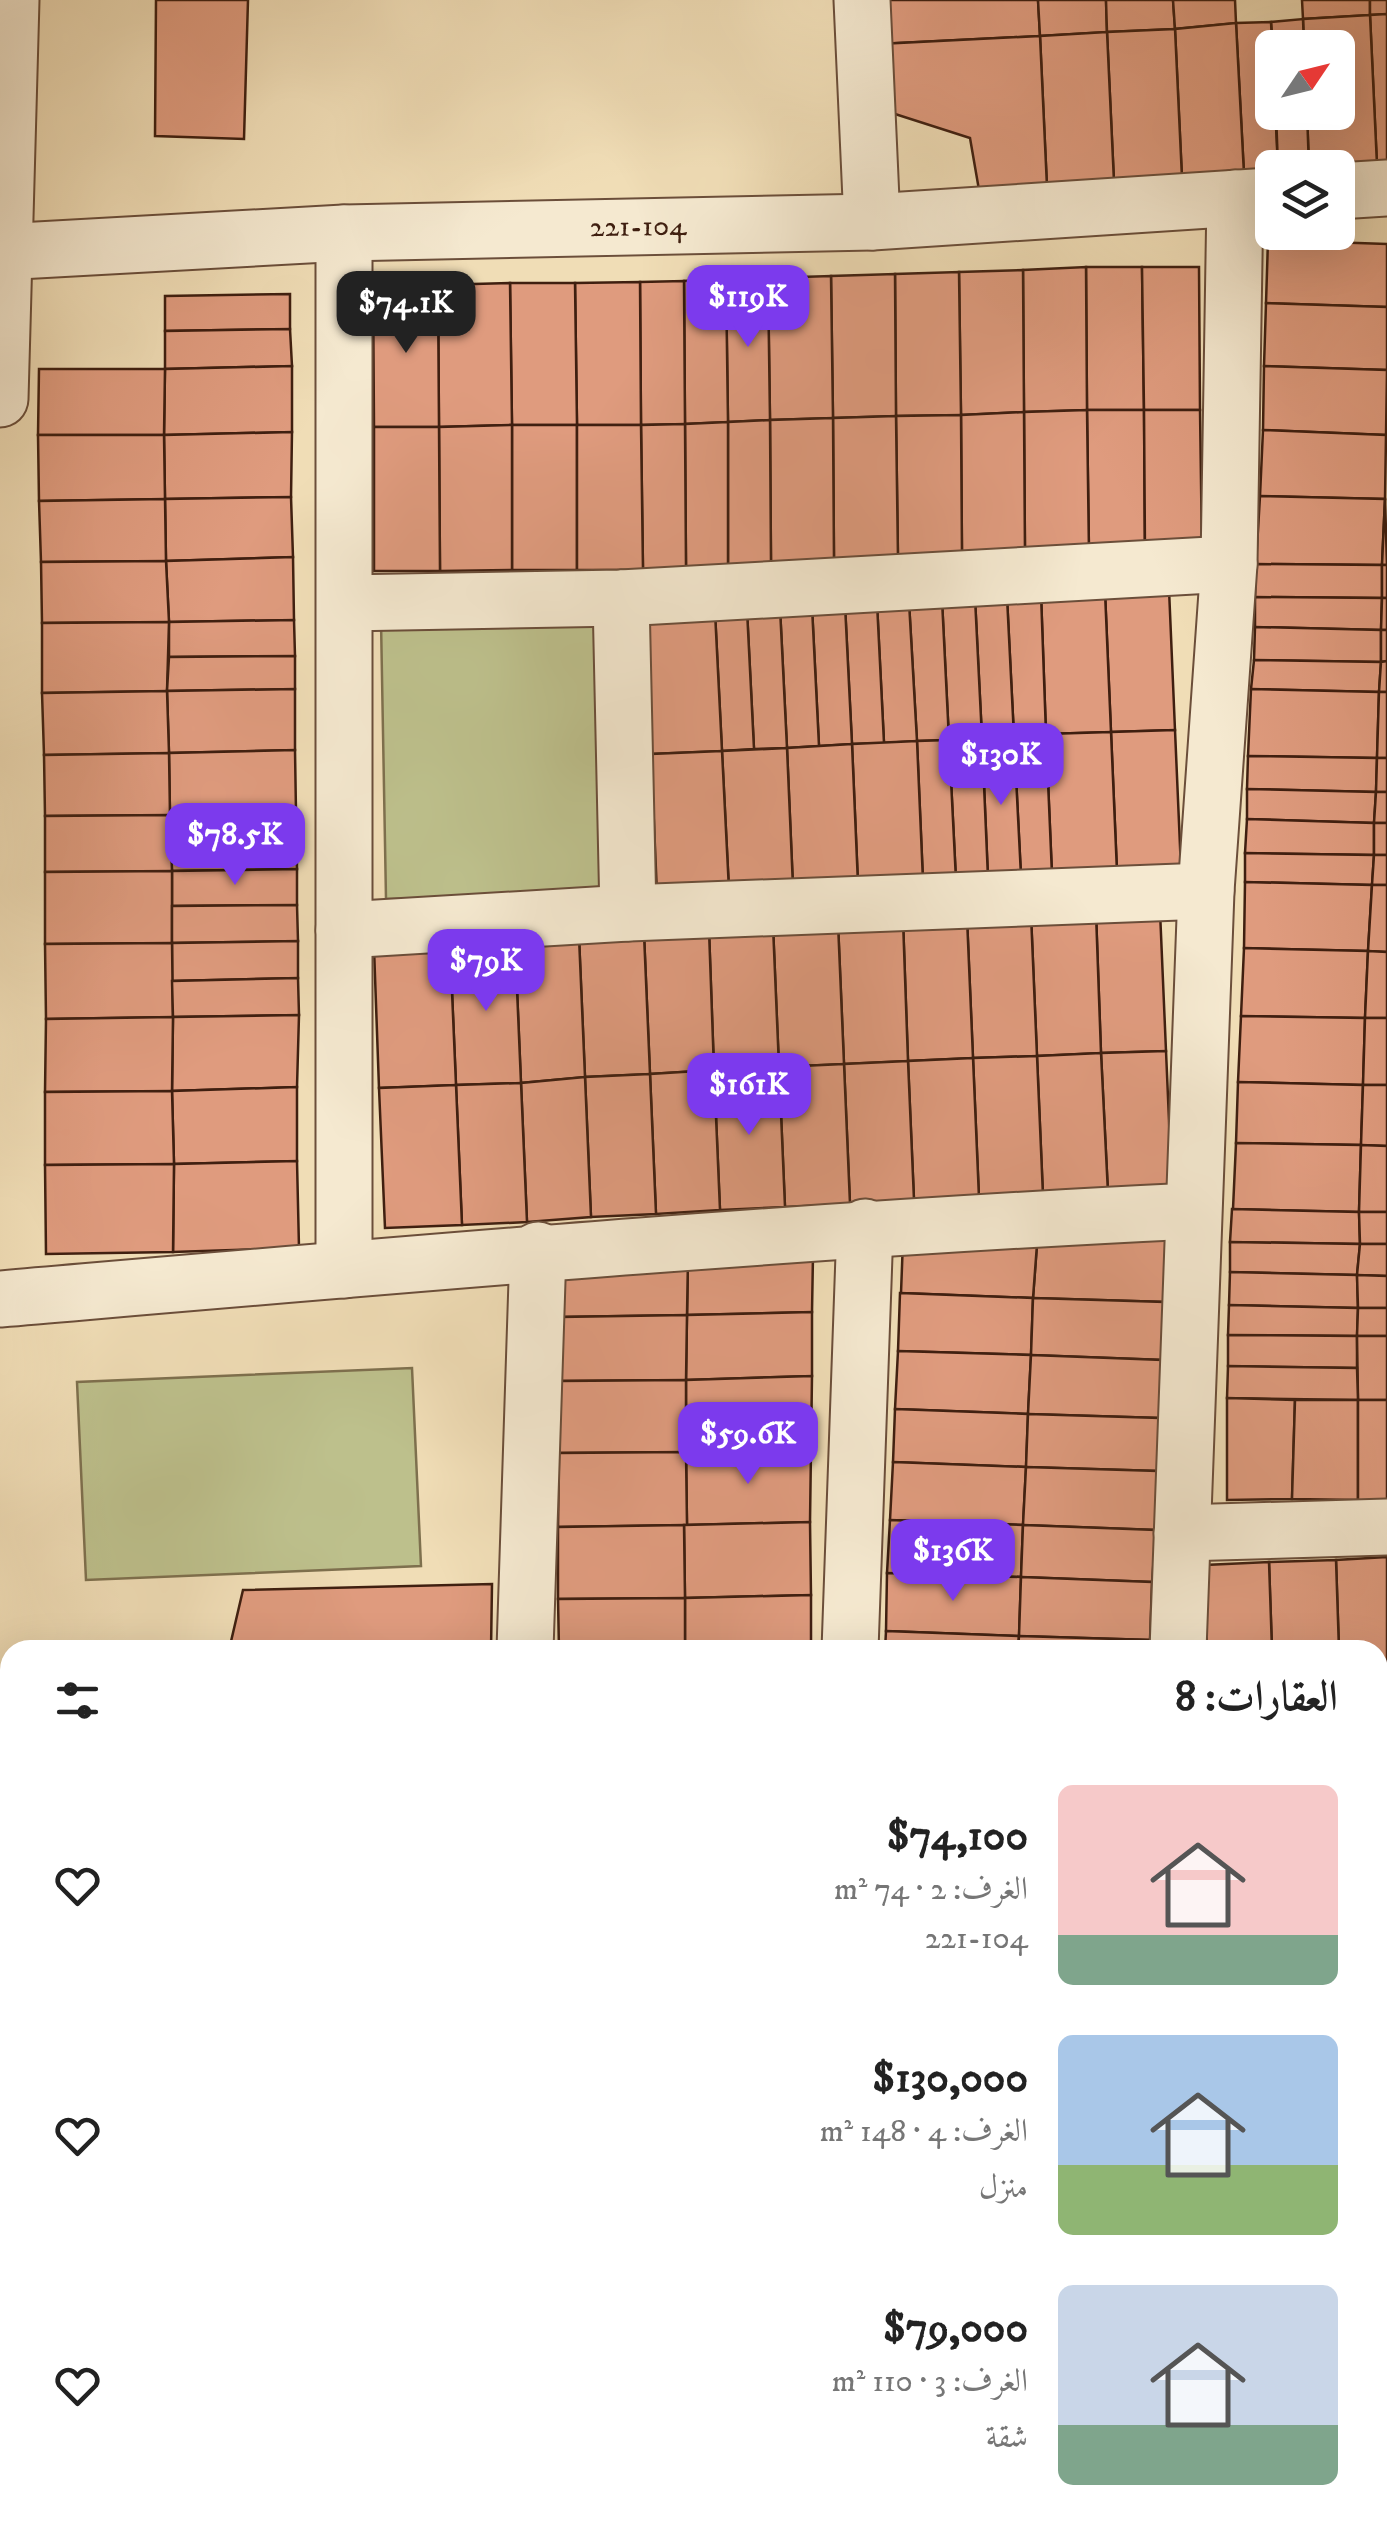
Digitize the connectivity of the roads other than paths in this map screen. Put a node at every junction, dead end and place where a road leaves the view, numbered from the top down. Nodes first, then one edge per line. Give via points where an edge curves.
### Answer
1 (11, 0) edge
2 (862, 0) edge
3 (1387, 188) edge
4 (1355, 191) edge
5 (1254, 197) edge
6 (872, 222) junction
7 (344, 233) junction
8 (2, 252) edge
9 (0, 398) edge
10 (1229, 564) junction
11 (621, 598) junction
12 (346, 603) junction
13 (1206, 891) junction
14 (628, 912) junction
15 (344, 930) junction
16 (1192, 1211) junction
17 (865, 1226) junction
18 (538, 1250) junction
19 (344, 1270) junction
20 (0, 1300) edge
21 (1387, 1527) edge
22 (1182, 1532) junction
23 (525, 1640) edge
24 (850, 1640) edge
25 (1178, 1640) edge

1 - 8 street
2 - 6 street
3 - 4 street
5 - 6 street, 221-104
5 - 10 street
6 - 7 street, 221-104
7 - 8 street, 221-104
7 - 12 street
8 - 9 street
10 - 11 street
10 - 13 street
11 - 12 street
11 - 14 street
12 - 15 street
13 - 14 street
13 - 16 street
14 - 15 street
15 - 19 street
16 - 17 street
16 - 22 street
17 - 18 street
17 - 24 street
18 - 19 street
18 - 23 street
19 - 20 street
21 - 22 street
22 - 25 street

